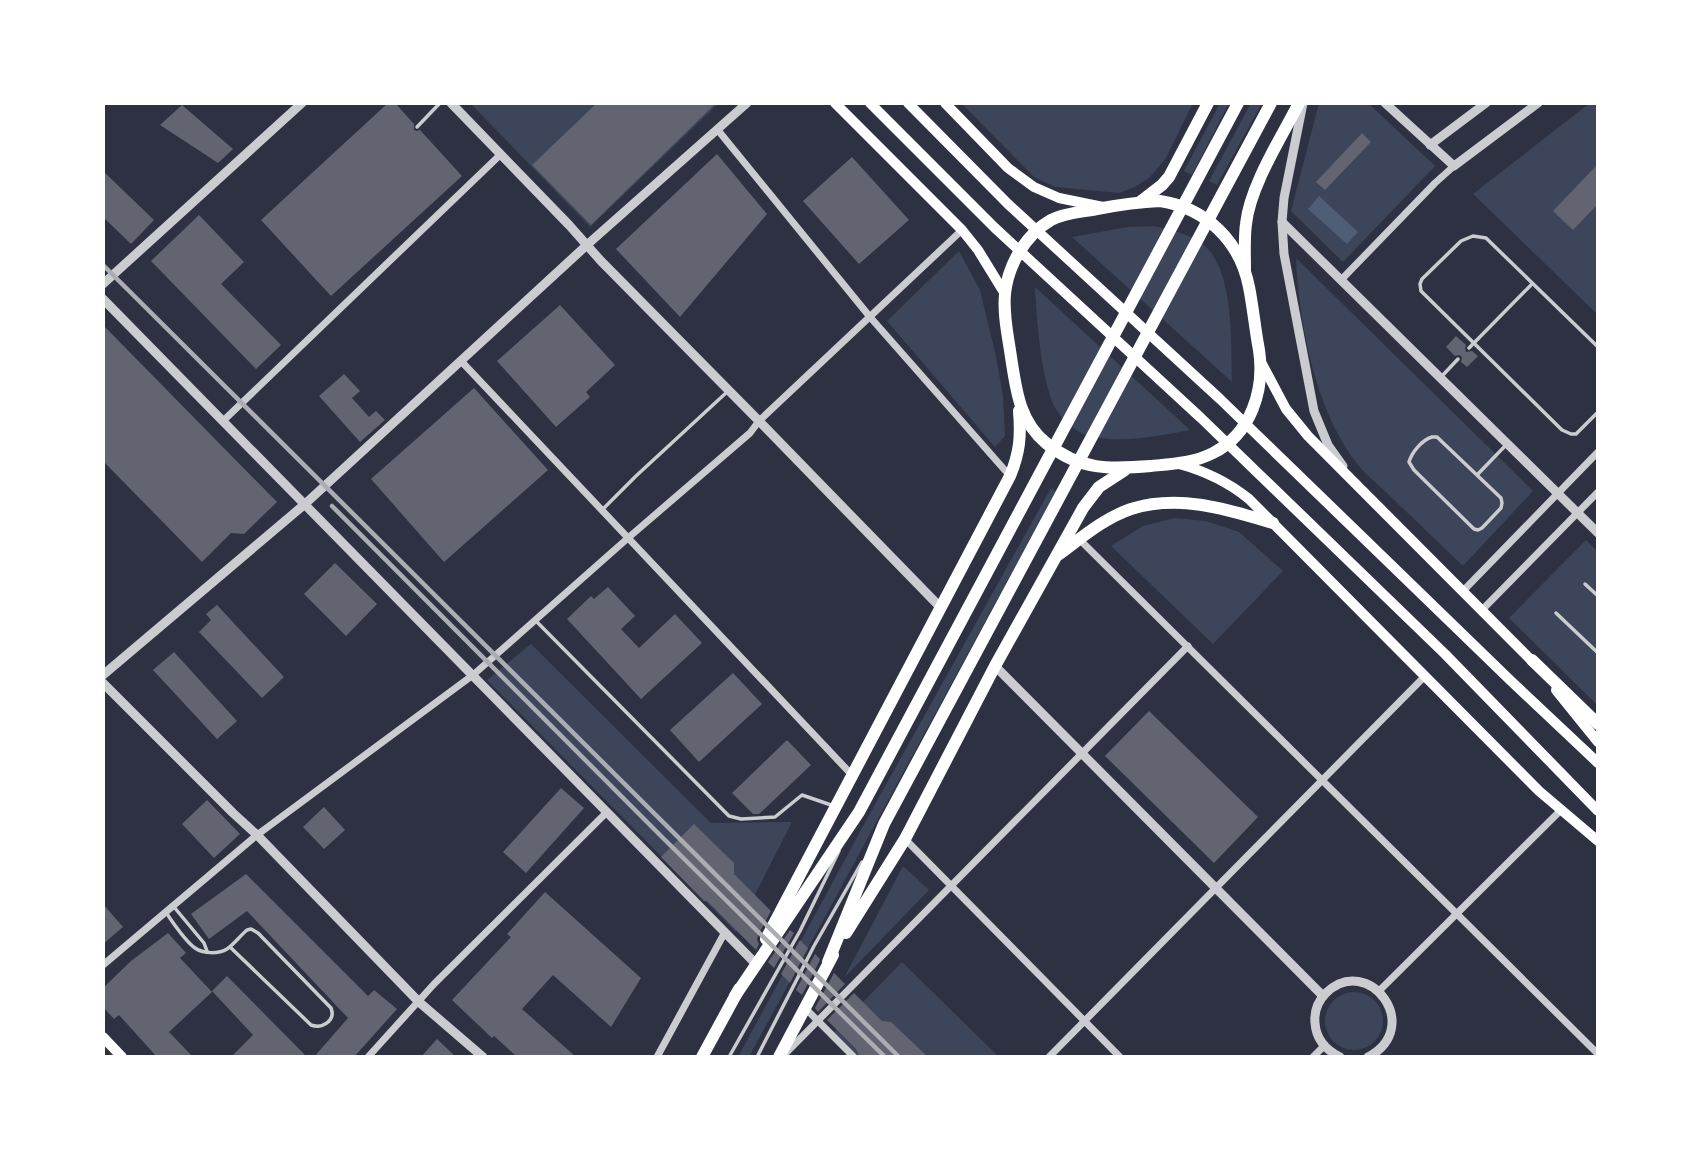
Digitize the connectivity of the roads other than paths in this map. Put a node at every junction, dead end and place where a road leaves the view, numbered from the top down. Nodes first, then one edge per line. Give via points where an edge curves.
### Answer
1 (302, 103) edge
2 (440, 103) edge
3 (451, 103) edge
4 (747, 103) edge
5 (835, 103) edge
6 (870, 103) edge
7 (908, 103) edge
8 (1208, 103) edge
9 (1238, 103) edge
10 (1271, 103) edge
11 (1301, 103) edge
12 (1385, 103) edge
13 (1486, 103) edge
14 (1538, 103) edge
15 (946, 104) edge
16 (417, 127) dead end
17 (717, 129) junction
18 (1430, 145) junction
19 (500, 155) junction
20 (1454, 166) junction
21 (1140, 202) junction
22 (1106, 207) junction
23 (1282, 222) junction
24 (962, 230) junction
25 (588, 244) junction
26 (1245, 272) junction
27 (1341, 280) junction
28 (103, 284) edge
29 (1532, 284) junction
30 (1005, 294) junction
31 (103, 299) edge
32 (870, 317) junction
33 (1474, 343) junction
34 (1598, 347) edge
35 (1469, 348) dead end
36 (1458, 359) dead end
37 (461, 360) junction
38 (1261, 362) junction
39 (1440, 377) junction
40 (729, 391) junction
41 (1018, 400) junction
42 (1598, 412) edge
43 (223, 421) junction
44 (759, 421) junction
45 (1507, 444) junction
46 (1598, 452) edge
47 (1176, 464) junction
48 (1129, 468) junction
49 (1476, 475) junction
50 (1010, 476) junction
51 (1354, 482) junction
52 (1598, 492) edge
53 (1558, 494) junction
54 (305, 504) junction
55 (602, 510) junction
56 (1577, 513) junction
57 (1273, 523) junction
58 (1598, 533) edge
59 (628, 538) junction
60 (1079, 539) junction
61 (1055, 557) junction
62 (1585, 583) dead end
63 (1463, 591) junction
64 (1598, 596) edge
65 (940, 608) junction
66 (1482, 610) junction
67 (1556, 613) dead end
68 (535, 621) junction
69 (1188, 646) junction
70 (1598, 653) edge
71 (1532, 660) junction
72 (995, 666) junction
73 (103, 675) edge
74 (473, 676) junction
75 (1425, 676) junction
76 (103, 683) edge
77 (1598, 724) edge
78 (1598, 742) edge
79 (1082, 754) junction
80 (1598, 763) edge
81 (852, 775) junction
82 (1322, 780) junction
83 (836, 806) junction
84 (1561, 810) junction
85 (1598, 811) edge
86 (607, 812) junction
87 (859, 812) junction
88 (884, 824) junction
89 (257, 835) junction
90 (905, 839) junction
91 (1598, 841) edge
92 (951, 886) junction
93 (1215, 888) junction
94 (173, 905) junction
95 (166, 912) junction
96 (1457, 914) junction
97 (725, 932) junction
98 (230, 947) junction
99 (207, 952) junction
100 (754, 962) junction
101 (828, 962) junction
102 (103, 965) edge
103 (1379, 991) junction
104 (736, 996) junction
105 (1323, 996) junction
106 (419, 1002) junction
107 (804, 1008) junction
108 (818, 1021) junction
109 (1084, 1021) junction
110 (103, 1037) edge
111 (1324, 1046) junction
112 (1381, 1054) edge
113 (1598, 1054) edge
114 (122, 1057) edge
115 (368, 1057) edge
116 (483, 1057) edge
117 (657, 1057) edge
118 (702, 1057) edge
119 (729, 1057) edge
120 (757, 1057) edge
121 (781, 1057) edge
122 (854, 1057) edge
123 (1049, 1057) edge
124 (1120, 1057) edge
125 (1313, 1057) edge
126 (1340, 1057) edge
127 (1368, 1057) edge

1 - 28 street
2 - 16 lane
3 - 19 street
4 - 17 street
5 - 24 main road
6 - 85 main road via 995,228 1446,654
7 - 80 main road via 1008,204 1220,399
8 - 21 main road via 1169,177
9 - 87 main road
10 - 88 main road
11 - 23 street
11 - 26 main road via 1250,204
12 - 18 street
13 - 18 street
14 - 20 street
15 - 22 main road via 1008,168 1034,187 1059,198
17 - 25 street
17 - 32 street
18 - 20 street
19 - 25 street
19 - 43 street
20 - 27 street
21 - 22 main road
21 - 26 main road via 1172,203 1214,224
22 - 30 main road via 1052,220 1034,233 1017,256
23 - 27 street
23 - 51 street via 1314,411 1328,445
24 - 30 main road
24 - 32 street
25 - 37 street
25 - 40 street
26 - 38 main road
27 - 39 street
29 - 33 lane
29 - 33 lane via 1486,238 1473,236 1461,241 1422,279 1421,290
29 - 34 lane
30 - 41 main road
31 - 43 street
32 - 44 street
32 - 50 street
33 - 35 lane
33 - 42 lane via 1562,430 1576,434
36 - 39 lane
37 - 54 street
37 - 55 street
38 - 47 main road via 1256,401 1237,435 1211,454
38 - 51 main road via 1296,423
39 - 45 street
40 - 44 street
40 - 55 lane
41 - 48 main road via 1031,427 1058,451 1093,467
41 - 50 main road via 1020,442
43 - 54 street
44 - 59 street
44 - 65 street
45 - 49 lane
45 - 53 street
46 - 53 street
47 - 48 main road
47 - 57 main road via 1224,481
48 - 61 main road via 1099,487
49 - 49 lane via 1502,503 1478,530 1409,462 1427,439 1437,437
50 - 65 main road
51 - 63 main road
52 - 56 street
53 - 56 street
53 - 63 street
54 - 73 street
54 - 74 street
55 - 59 street
56 - 58 street
56 - 66 street
57 - 60 main road via 1197,503 1175,502 1130,510
57 - 75 main road
59 - 68 street
59 - 81 street
60 - 61 main road
60 - 69 street
61 - 72 main road
62 - 64 lane
63 - 66 main road
65 - 81 main road
66 - 71 main road
67 - 70 lane
68 - 74 street
68 - 83 lane via 729,816 775,817 802,794
69 - 79 street
69 - 82 street
71 - 77 main road
71 - 78 main road
72 - 79 street
72 - 90 main road
74 - 86 street
74 - 89 street
75 - 82 street
75 - 84 main road
76 - 89 street
79 - 92 street
79 - 93 street
81 - 83 main road
82 - 93 street
82 - 96 street
83 - 100 main road
84 - 91 main road
84 - 96 street
86 - 97 street
86 - 106 street
87 - 104 main road
87 - 119 lane via 800,932
88 - 101 main road
88 - 120 lane
89 - 94 street
89 - 106 street
90 - 92 street
90 - 101 main road
92 - 108 street
92 - 109 street
93 - 105 street
93 - 109 street
94 - 95 street
94 - 99 lane
95 - 99 lane via 196,949
95 - 102 street
96 - 103 street
96 - 113 street
97 - 100 street
97 - 117 street
98 - 98 lane via 247,930 258,933 331,1008 332,1017 324,1026 311,1026
98 - 99 lane
100 - 104 main road
101 - 107 main road
103 - 105 street via 1351,982
103 - 112 street via 1392,1016 1392,1029
104 - 118 main road
105 - 111 street via 1315,1027
106 - 115 street
106 - 116 street
107 - 108 street
107 - 121 main road
108 - 121 street
108 - 122 street
109 - 123 street
109 - 124 street
110 - 114 main road
111 - 125 street
111 - 126 street
112 - 127 street

